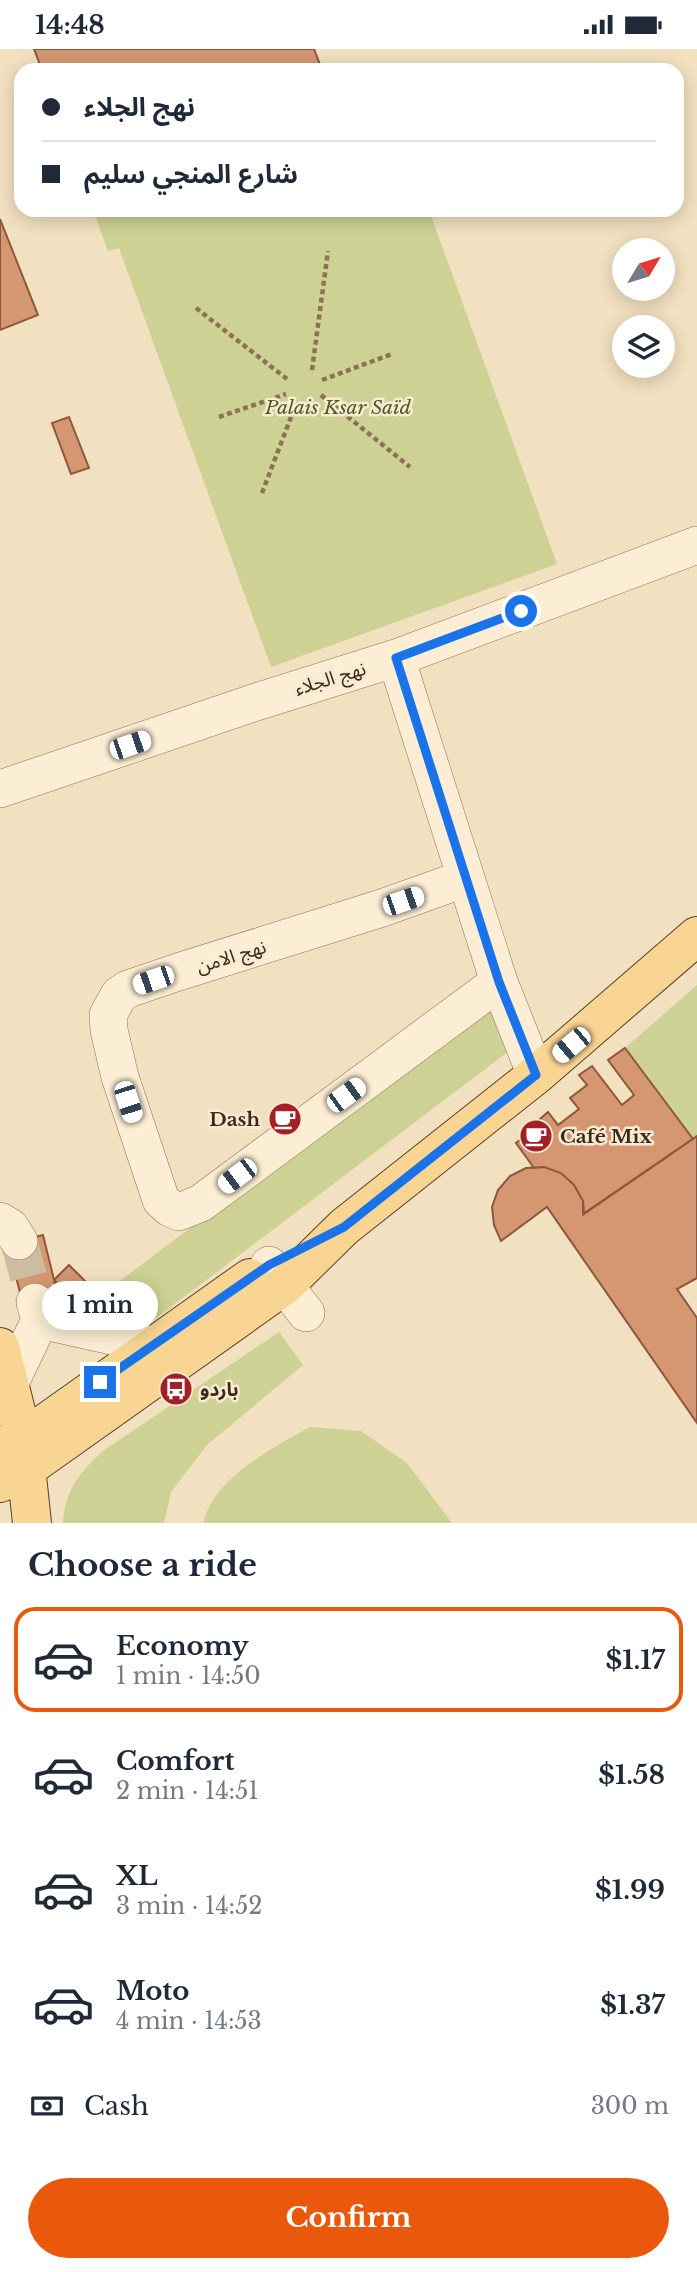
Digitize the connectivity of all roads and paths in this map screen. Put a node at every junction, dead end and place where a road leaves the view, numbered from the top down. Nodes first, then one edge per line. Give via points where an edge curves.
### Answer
1 (328, 251) dead end
2 (196, 308) dead end
3 (392, 354) dead end
4 (312, 370) dead end
5 (287, 379) dead end
6 (322, 380) dead end
7 (286, 394) dead end
8 (321, 395) dead end
9 (296, 404) dead end
10 (219, 417) dead end
11 (410, 467) dead end
12 (262, 493) dead end
13 (697, 545) edge
14 (396, 658) junction
15 (0, 789) edge
16 (466, 878) junction
17 (697, 936) edge
18 (499, 982) junction
19 (536, 1075) junction
20 (287, 1288) junction
21 (152, 1345) junction
22 (0, 1347) edge
23 (10, 1383) junction
24 (12, 1459) edge
25 (32, 1523) edge

1 - 4 path
2 - 5 path
3 - 6 path
7 - 10 path
8 - 11 path
9 - 12 path
13 - 14 street, نهج الجلاء
14 - 15 street, نهج الجلاء
14 - 16 street
16 - 18 street
16 - 18 street, نهج الامن via 120,995 108,1015 109,1030 161,1200 179,1212 201,1203
17 - 19 main road
18 - 19 street
19 - 20 main road via 344,1227
20 - 21 main road
20 - 24 main road
21 - 23 street via 37,1311
21 - 24 main road
22 - 23 main road
23 - 24 main road
24 - 25 main road

